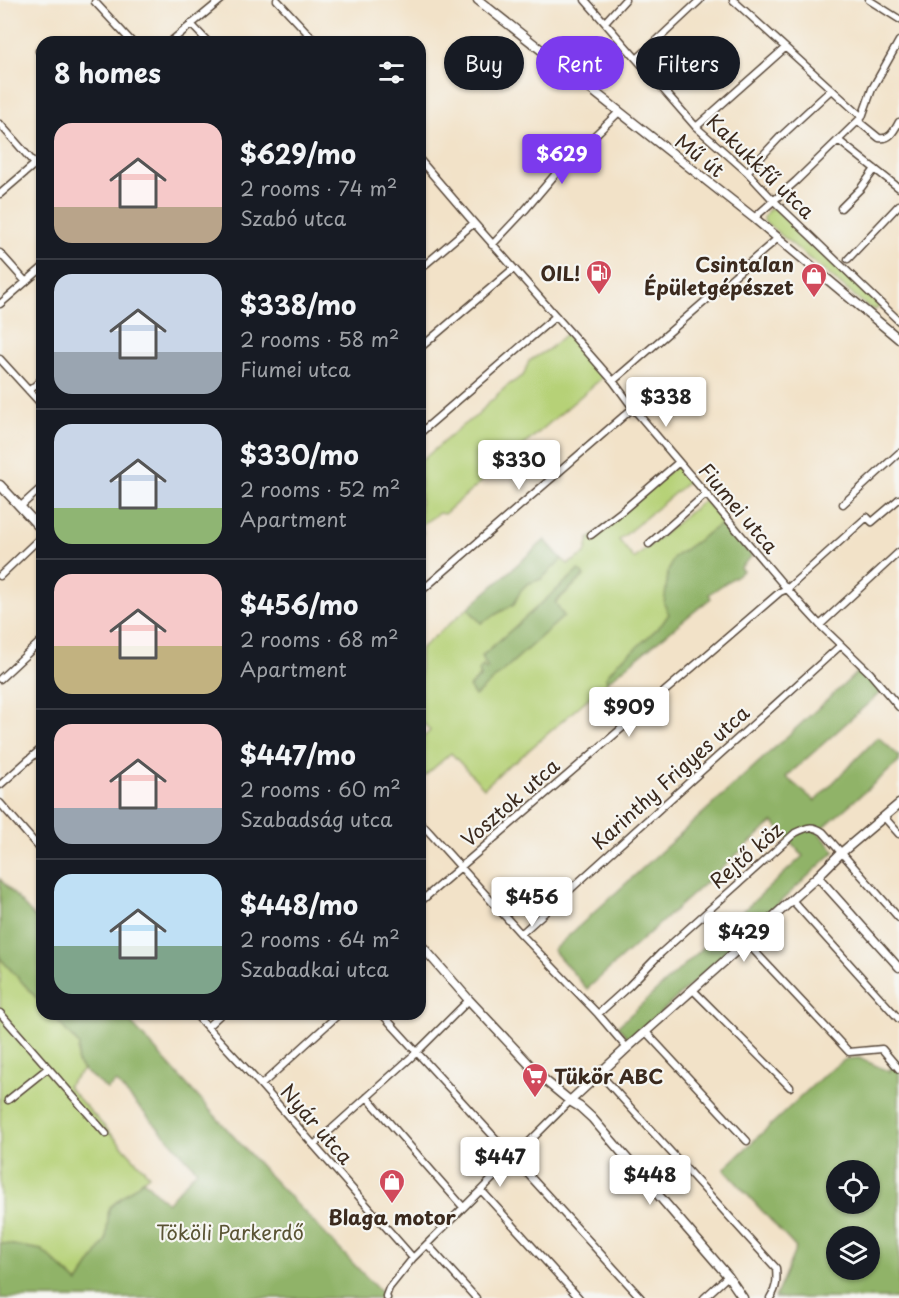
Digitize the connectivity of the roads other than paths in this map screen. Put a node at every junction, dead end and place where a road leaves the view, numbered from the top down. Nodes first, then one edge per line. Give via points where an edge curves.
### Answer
1 (221, 0) edge
2 (277, 0) edge
3 (478, 0) edge
4 (585, 0) edge
5 (625, 0) edge
6 (700, 0) edge
7 (733, 0) edge
8 (869, 0) edge
9 (95, 2) dead end
10 (899, 20) edge
11 (605, 22) junction
12 (191, 24) junction
13 (308, 33) junction
14 (126, 36) edge
15 (177, 36) edge
16 (202, 36) edge
17 (305, 36) edge
18 (311, 36) edge
19 (662, 36) edge
20 (899, 40) edge
21 (784, 48) junction
22 (636, 58) edge
23 (664, 90) edge
24 (831, 90) junction
25 (619, 112) junction
26 (860, 119) junction
27 (899, 122) edge
28 (0, 124) edge
29 (696, 128) junction
30 (838, 140) junction
31 (35, 164) joint
32 (875, 169) junction
33 (426, 170) edge
34 (747, 172) junction
35 (899, 188) edge
36 (0, 194) edge
37 (774, 201) junction
38 (899, 205) edge
39 (841, 208) dead end
40 (754, 218) junction
41 (474, 223) junction
42 (778, 238) junction
43 (492, 244) junction
44 (0, 253) edge
45 (848, 259) dead end
46 (426, 264) edge
47 (513, 269) junction
48 (36, 273) edge
49 (26, 282) junction
50 (0, 304) edge
51 (556, 316) junction
52 (899, 321) edge
53 (899, 339) edge
54 (426, 343) edge
55 (0, 359) edge
56 (613, 381) junction
57 (36, 384) edge
58 (28, 390) junction
59 (36, 399) edge
60 (633, 408) junction
61 (426, 428) edge
62 (899, 453) edge
63 (679, 462) junction
64 (0, 485) edge
65 (36, 492) edge
66 (706, 494) junction
67 (899, 499) edge
68 (843, 504) dead end
69 (21, 506) junction
70 (36, 523) edge
71 (591, 535) dead end
72 (36, 542) edge
73 (649, 544) dead end
74 (899, 552) edge
75 (0, 576) edge
76 (426, 587) edge
77 (787, 589) junction
78 (820, 625) junction
79 (841, 645) junction
80 (36, 646) edge
81 (0, 679) edge
82 (899, 707) edge
83 (36, 753) edge
84 (0, 785) edge
85 (0, 803) edge
86 (899, 804) edge
87 (884, 817) junction
88 (426, 829) edge
89 (899, 834) edge
90 (36, 843) edge
91 (841, 853) junction
92 (460, 867) junction
93 (817, 877) junction
94 (426, 897) edge
95 (792, 900) junction
96 (899, 918) edge
97 (521, 934) junction
98 (746, 942) junction
99 (426, 951) edge
100 (899, 968) edge
101 (693, 990) junction
102 (470, 1000) junction
103 (0, 1012) edge
104 (597, 1014) junction
105 (899, 1019) edge
106 (201, 1020) edge
107 (215, 1020) edge
108 (332, 1020) edge
109 (388, 1020) edge
110 (207, 1027) junction
111 (646, 1032) junction
112 (627, 1048) junction
113 (417, 1052) junction
114 (48, 1068) junction
115 (899, 1069) edge
116 (600, 1074) junction
117 (261, 1086) junction
118 (790, 1088) dead end
119 (367, 1097) junction
120 (8, 1100) dead end
121 (570, 1101) junction
122 (106, 1134) dead end
123 (747, 1141) dead end
124 (314, 1145) junction
125 (513, 1157) junction
126 (481, 1190) junction
127 (463, 1207) junction
128 (427, 1244) junction
129 (413, 1258) junction
130 (728, 1276) junction
131 (387, 1297) edge
132 (476, 1298) edge
133 (579, 1298) edge
134 (641, 1298) edge
135 (704, 1298) edge
136 (743, 1298) edge
137 (770, 1298) edge

1 - 12 street
2 - 13 street
3 - 25 street, Mű út
4 - 11 street, Kakukkfű utca
5 - 11 street
6 - 19 street
7 - 21 street
8 - 10 street
9 - 14 street
11 - 22 street, Kakukkfű utca
12 - 15 street
12 - 16 street
13 - 17 street
13 - 18 street
20 - 26 street
21 - 24 street
21 - 29 street
23 - 29 street, Kakukkfű utca
24 - 26 street
24 - 34 street
25 - 40 street, Mű út
25 - 43 street
26 - 27 street via 883,139 891,135
26 - 30 street
28 - 31 street
29 - 34 street, Kakukkfű utca
30 - 32 street
30 - 37 street
31 - 36 street
32 - 35 street
32 - 39 street
33 - 41 street, Fiumei utca
34 - 37 street, Kakukkfű utca
37 - 40 street
37 - 52 street, Kakukkfű utca
38 - 45 street
40 - 42 street, Mű út
41 - 43 street, Fiumei utca
41 - 46 street
42 - 53 street, Mű út
42 - 56 street
43 - 47 street, Fiumei utca
44 - 49 street
47 - 51 street, Fiumei utca
47 - 54 street
48 - 49 street
49 - 50 street
51 - 56 street, Fiumei utca
51 - 61 street
55 - 58 street
56 - 60 street, Fiumei utca
57 - 58 street
58 - 59 street
60 - 63 street, Fiumei utca
60 - 76 street
62 - 68 street
63 - 66 street, Fiumei utca
63 - 71 street
64 - 69 street
65 - 69 street
66 - 73 street
66 - 77 street, Fiumei utca
67 - 77 street, Vosztok utca via 872,522 867,517
69 - 70 street
72 - 75 street
74 - 78 street
77 - 78 street, Fiumei utca
77 - 92 street, Vosztok utca
78 - 79 street, Fiumei utca
79 - 82 street, Fiumei utca
79 - 97 street, Karinthy Frigyes utca
80 - 81 street
83 - 84 street
85 - 90 street
86 - 87 street
87 - 89 street
87 - 91 street
88 - 92 street
91 - 93 street
91 - 96 street
91 - 104 street, Rejtő köz via 816,828 806,827 795,833
92 - 94 street, Vosztok utca
92 - 97 street
93 - 95 street
93 - 100 street
95 - 98 street
95 - 105 street
97 - 104 street
98 - 101 street
98 - 115 street via 849,1052 882,1049
99 - 102 street
101 - 111 street
101 - 118 street
102 - 113 street
102 - 121 street via 542,1078
103 - 114 street
104 - 112 street
106 - 110 street, Nyár utca
107 - 110 street
108 - 117 street
109 - 113 street
110 - 117 street, Nyár utca
111 - 112 street
111 - 123 street
112 - 116 street
113 - 119 street
113 - 125 street
114 - 120 street
114 - 122 street
116 - 121 street
116 - 137 street via 776,1268 775,1291
117 - 124 street, Nyár utca
119 - 124 street
119 - 127 street
121 - 125 street
121 - 130 street via 592,1118
124 - 129 street, Nyár utca
125 - 126 street
125 - 134 street
126 - 127 street
126 - 133 street
127 - 128 street
128 - 129 street
128 - 132 street
129 - 131 street via 389,1288
130 - 135 street
130 - 136 street

